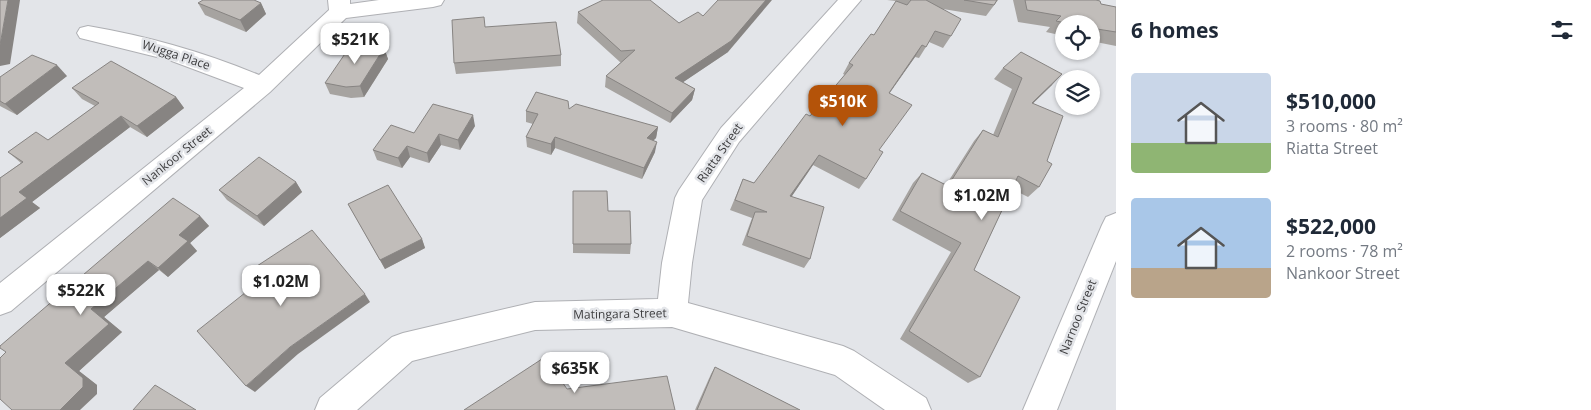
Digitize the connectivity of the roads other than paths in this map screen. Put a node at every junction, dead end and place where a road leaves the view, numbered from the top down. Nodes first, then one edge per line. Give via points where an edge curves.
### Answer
1 (433, 0) edge
2 (850, 0) edge
3 (339, 6) edge
4 (88, 33) dead end
5 (262, 86) junction
6 (1116, 225) edge
7 (0, 301) edge
8 (672, 313) junction
9 (332, 410) edge
10 (914, 410) edge
11 (1040, 410) edge

1 - 3 street
2 - 8 street, Riatta Street via 730,135 690,198 677,263
3 - 5 street, Nankoor Street
4 - 5 street, Wugga Place via 132,41 231,72
5 - 7 street, Nankoor Street
6 - 11 street, Narnoo Street
8 - 9 street, Matingara Street via 535,316 403,348
8 - 10 street, Matingara Street via 842,362

